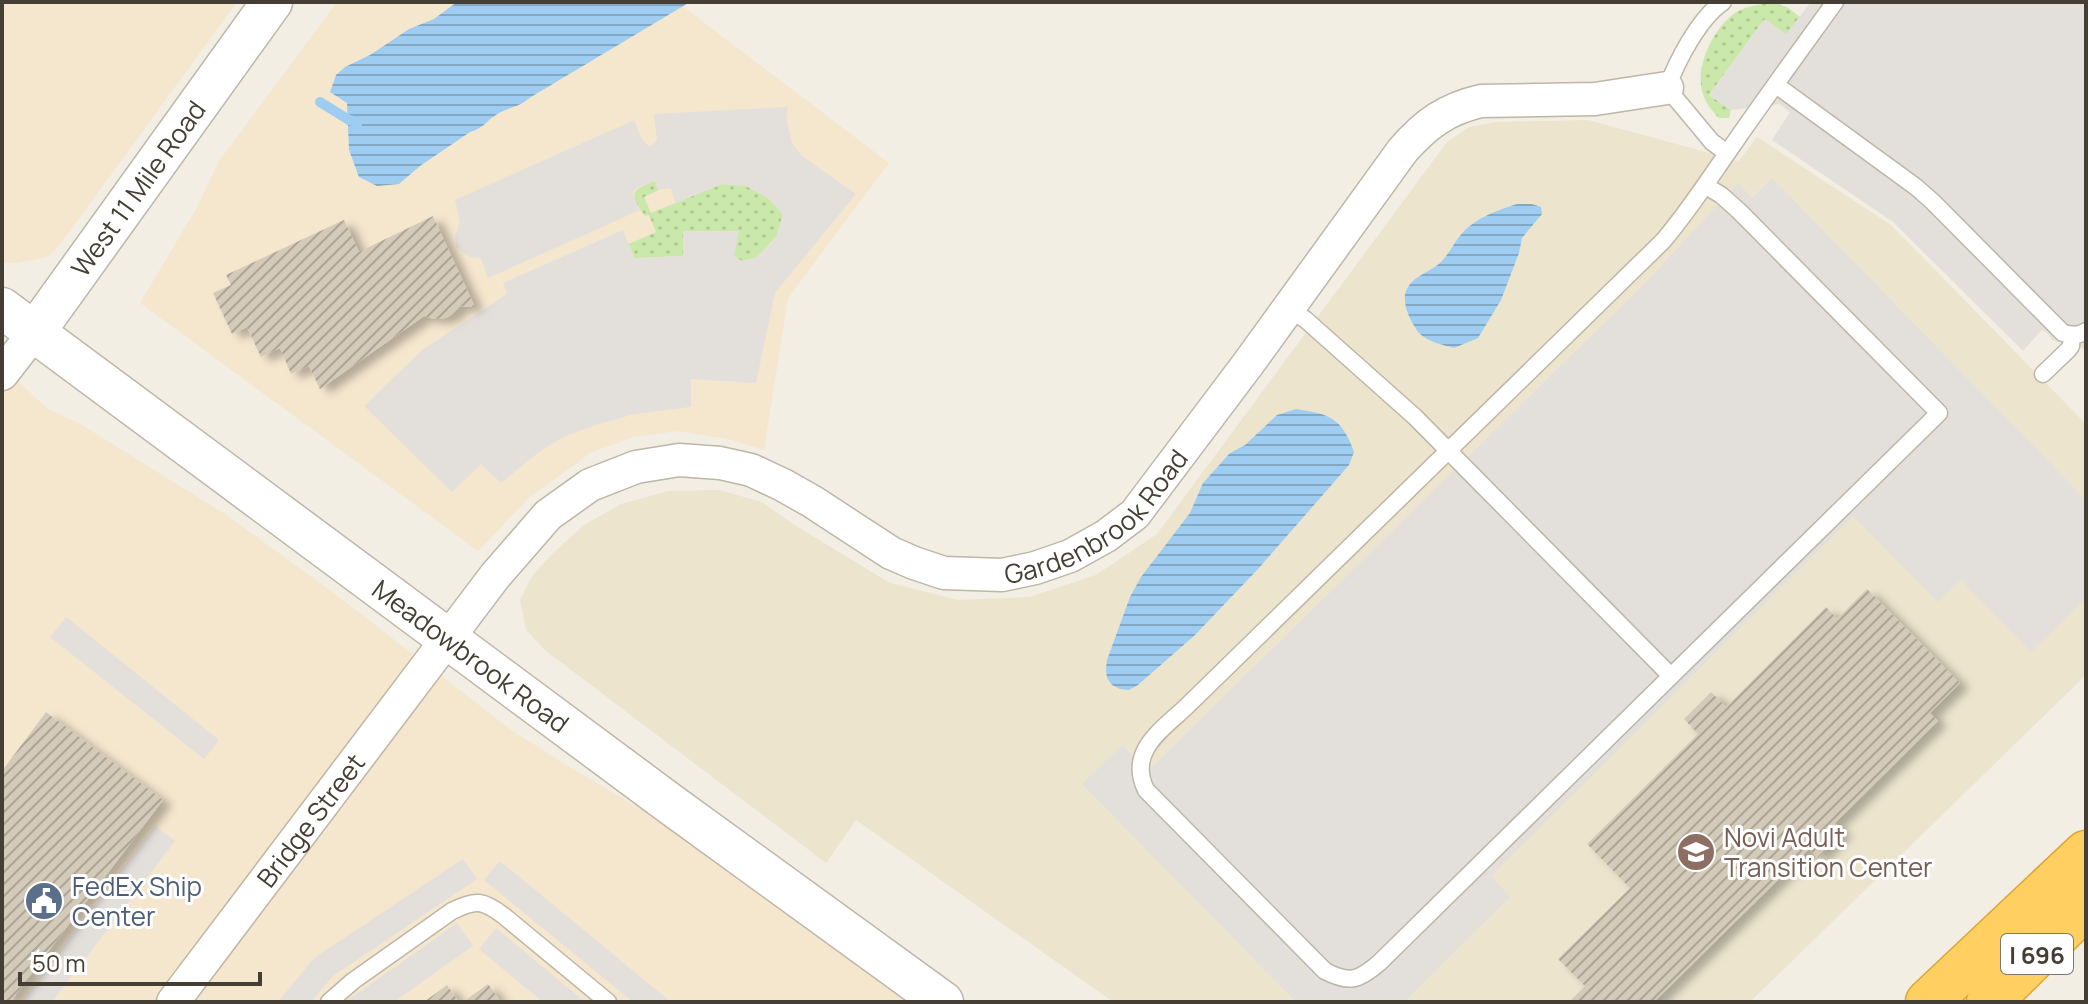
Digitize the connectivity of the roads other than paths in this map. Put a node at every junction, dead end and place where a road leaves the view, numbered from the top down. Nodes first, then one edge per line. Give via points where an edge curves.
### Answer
1 (272, 2) edge
2 (1723, 2) edge
3 (1826, 5) edge
4 (1776, 85) junction
5 (1667, 88) junction
6 (1727, 153) junction
7 (1706, 186) junction
8 (2, 308) edge
9 (1288, 308) junction
10 (34, 333) junction
11 (2079, 333) edge
12 (2, 374) edge
13 (2043, 374) dead end
14 (1448, 450) junction
15 (447, 639) junction
16 (1671, 676) junction
17 (2086, 853) edge
18 (2086, 906) edge
19 (173, 1002) edge
20 (329, 1002) edge
21 (608, 1002) edge
22 (943, 1002) edge
23 (1928, 1002) edge
24 (1989, 1002) edge

1 - 10 street, West 11 Mile Road
2 - 5 lane via 1697,31
3 - 4 lane
4 - 6 lane
4 - 11 lane via 1916,187 2063,333
5 - 6 lane
5 - 9 street, Gardenbrook Road via 1595,99 1481,101 1444,114 1403,150
6 - 7 lane
7 - 14 lane via 1663,241
7 - 16 lane via 1739,211 1939,413
8 - 10 street, Meadowbrook Road
9 - 14 lane
9 - 15 street, Gardenbrook Road via 1135,514 1070,556 1002,575 944,573 891,553 813,502 751,470 679,460 636,467 590,485 548,515
10 - 12 street, West 11 Mile Road
10 - 15 street, Meadowbrook Road
11 - 13 lane
14 - 16 lane
14 - 16 lane via 1155,737 1139,762 1146,790 1325,971 1352,980 1379,963
15 - 19 street, Bridge Street
15 - 22 street, Meadowbrook Road
17 - 23 highway
18 - 24 highway, I 696
20 - 21 lane via 452,911 480,902 493,907

